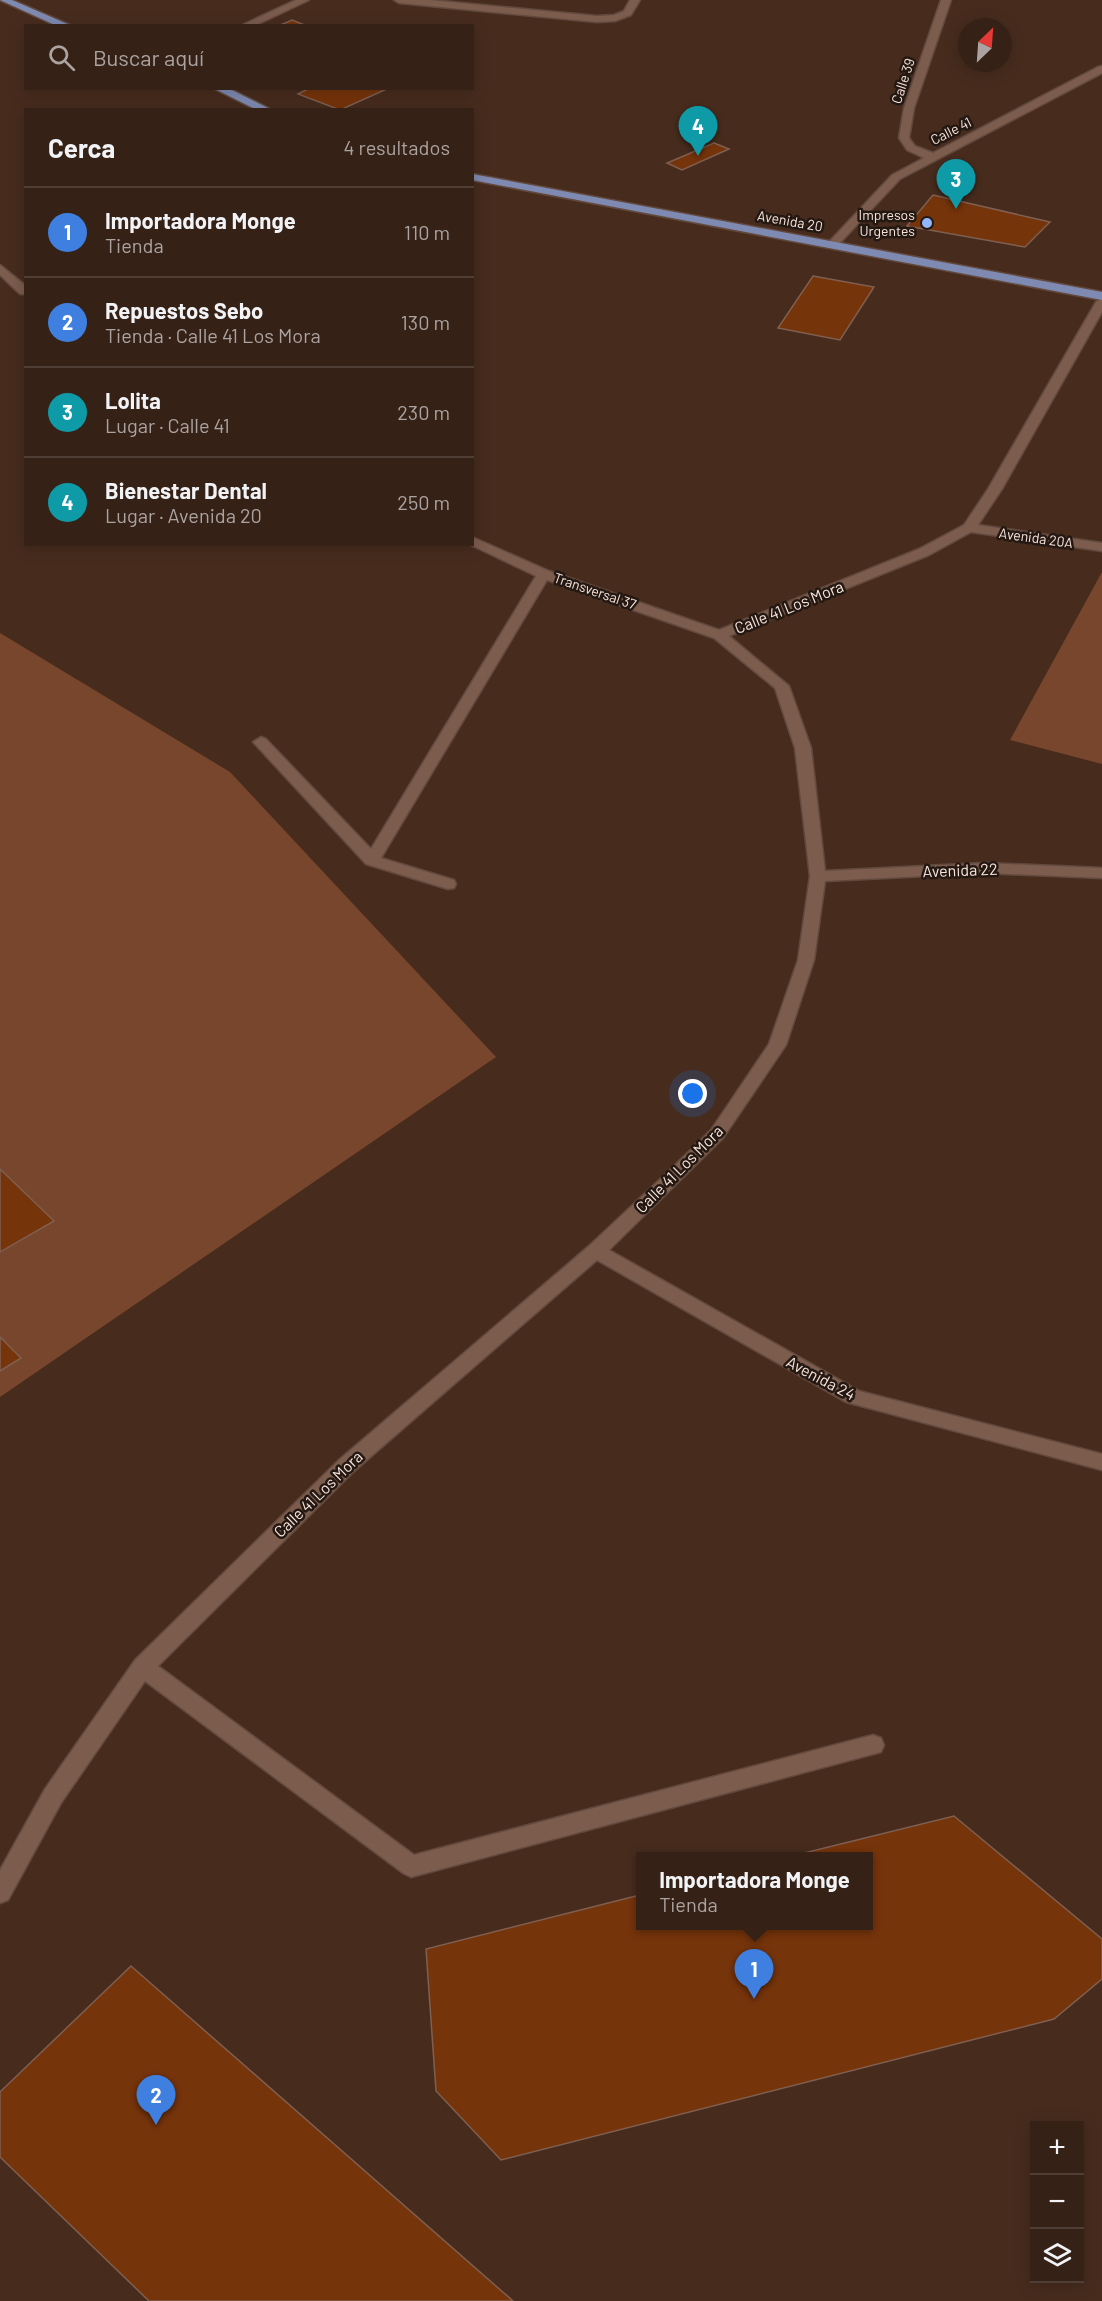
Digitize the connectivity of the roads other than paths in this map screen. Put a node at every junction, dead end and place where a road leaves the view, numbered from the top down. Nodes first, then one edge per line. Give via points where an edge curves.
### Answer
1 (4, 0) edge
2 (304, 0) edge
3 (399, 0) edge
4 (635, 0) edge
5 (946, 0) edge
6 (62, 24) edge
7 (250, 24) edge
8 (1102, 69) edge
9 (222, 90) edge
10 (263, 108) edge
11 (932, 157) junction
12 (474, 178) edge
13 (474, 183) edge
14 (496, 183) junction
15 (833, 244) junction
16 (0, 269) edge
17 (24, 291) dead end
18 (1102, 296) edge
19 (1102, 302) edge
20 (969, 528) junction
21 (474, 542) edge
22 (1102, 547) edge
23 (544, 574) junction
24 (719, 635) junction
25 (261, 742) dead end
26 (372, 860) junction
27 (1102, 873) edge
28 (818, 876) junction
29 (448, 884) dead end
30 (596, 1251) junction
31 (1102, 1462) edge
32 (143, 1667) junction
33 (873, 1744) dead end
34 (0, 1892) edge

1 - 6 main road
2 - 7 street
3 - 4 street via 597,19 628,13
5 - 11 street, Calle 39 via 909,108 904,138 911,148
8 - 11 street, Calle 41
9 - 10 main road
11 - 15 street, Calle 41 via 896,177
12 - 14 main road, Avenida 20
13 - 14 main road
14 - 15 main road, Avenida 20
15 - 18 main road, Avenida 20
16 - 17 street
19 - 20 street, Calle 41 Los Mora
20 - 22 street, Avenida 20A
20 - 24 street, Calle 41 Los Mora via 924,552
21 - 23 street, Transversal 37
23 - 24 street, Transversal 37
23 - 26 street
24 - 28 street, Calle 41 Los Mora via 782,686 803,748
25 - 26 street
26 - 29 street
27 - 28 street, Avenida 22 via 985,868
28 - 30 street, Calle 41 Los Mora via 806,960 777,1045 717,1134
30 - 31 street, Avenida 24 via 853,1397
30 - 32 street, Calle 41 Los Mora via 346,1466
32 - 33 street via 411,1866
32 - 34 street, Calle 41 Los Mora via 53,1796

